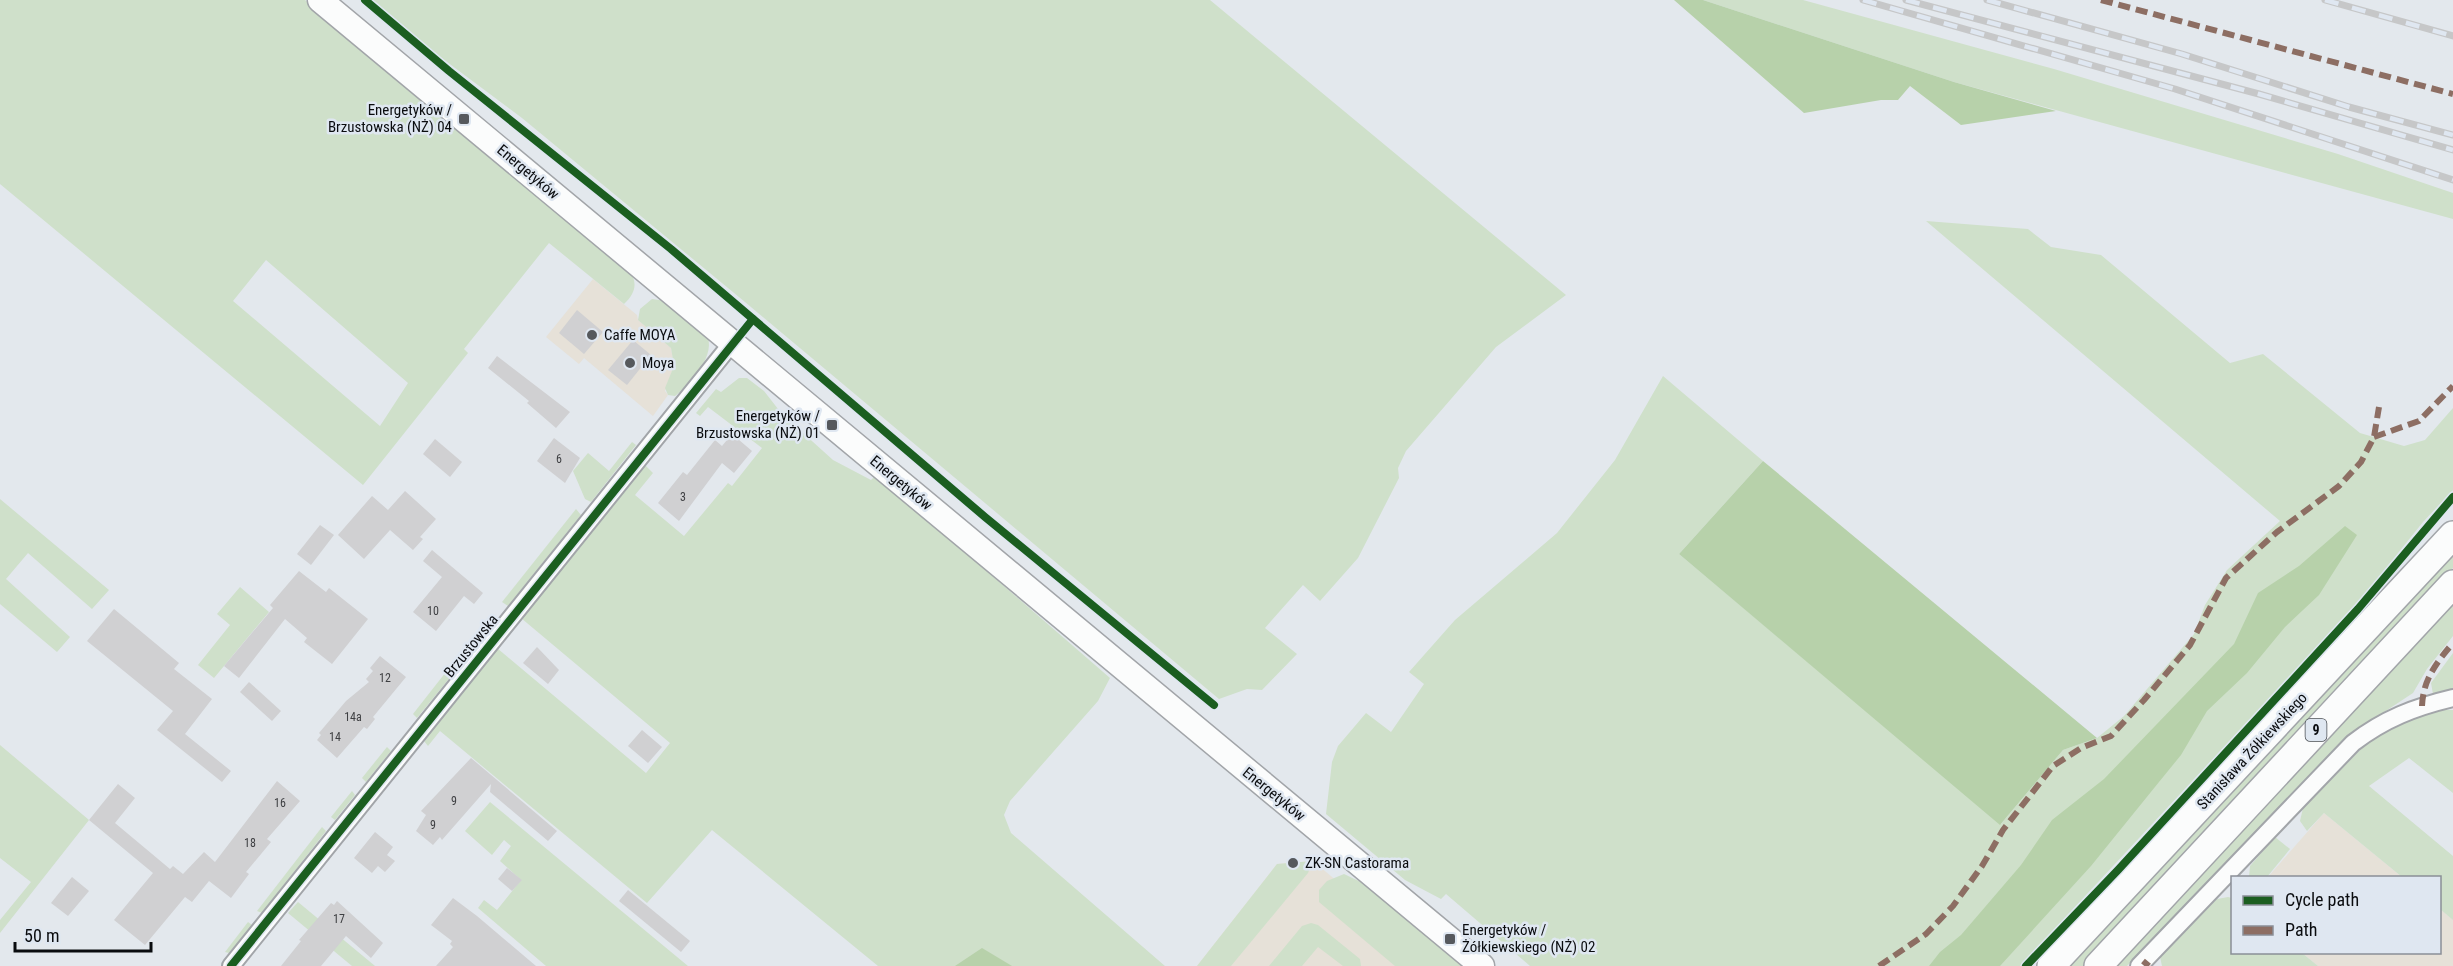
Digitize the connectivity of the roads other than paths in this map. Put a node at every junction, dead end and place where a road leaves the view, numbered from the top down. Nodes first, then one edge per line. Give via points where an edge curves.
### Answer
1 (320, 0) edge
2 (732, 343) junction
3 (2453, 535) edge
4 (2453, 584) edge
5 (2453, 698) edge
6 (231, 966) edge
7 (1482, 966) edge
8 (2051, 966) edge
9 (2098, 966) edge
10 (2139, 966) edge

1 - 2 main road, Energetyków
2 - 6 street, Brzustowska
2 - 7 main road, Energetyków
3 - 8 main road, Stanisława Żółkiewskiego / 9
4 - 9 main road, 9
5 - 10 street via 2401,713 2379,723 2353,743

